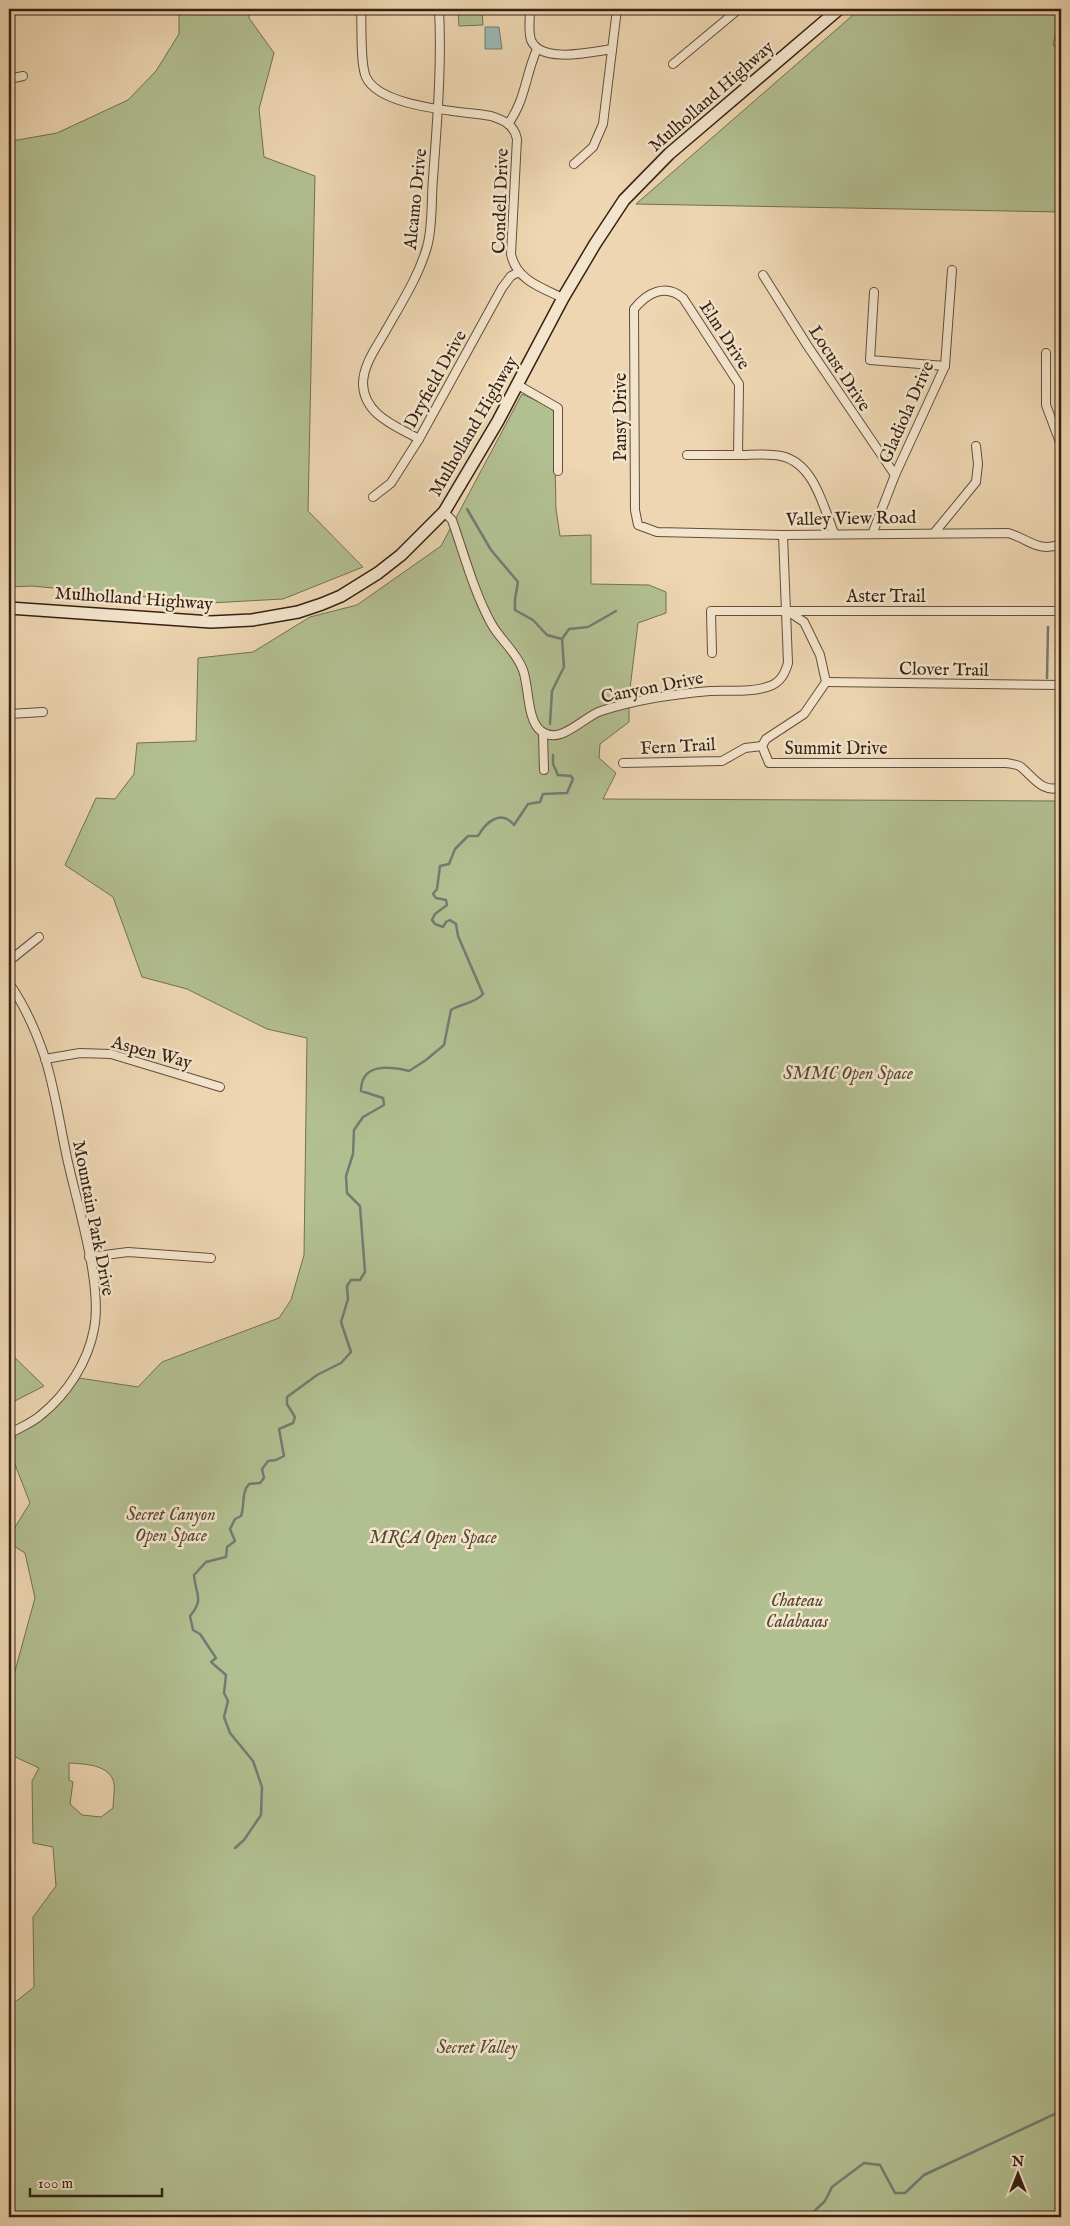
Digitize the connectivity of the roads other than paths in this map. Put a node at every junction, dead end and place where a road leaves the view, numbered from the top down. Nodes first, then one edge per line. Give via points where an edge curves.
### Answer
1 (361, 9) edge
2 (439, 9) edge
3 (530, 9) edge
4 (617, 9) edge
5 (739, 9) edge
6 (839, 9) edge
7 (537, 49) junction
8 (612, 49) junction
9 (673, 64) dead end
10 (22, 76) dead end
11 (9, 79) edge
12 (438, 110) junction
13 (508, 124) junction
14 (574, 164) dead end
15 (952, 270) dead end
16 (519, 272) junction
17 (763, 274) dead end
18 (874, 292) dead end
19 (563, 298) junction
20 (634, 309) joint
21 (1046, 353) dead end
22 (945, 366) junction
23 (518, 385) junction
24 (419, 439) junction
25 (976, 446) dead end
26 (1061, 446) edge
27 (687, 455) dead end
28 (738, 455) junction
29 (558, 471) dead end
30 (895, 476) junction
31 (373, 497) dead end
32 (444, 512) junction
33 (638, 525) joint
34 (873, 532) junction
35 (936, 532) junction
36 (834, 533) junction
37 (783, 534) junction
38 (1061, 544) edge
39 (9, 608) edge
40 (786, 610) junction
41 (1061, 611) edge
42 (712, 653) dead end
43 (826, 682) junction
44 (1061, 685) edge
45 (42, 712) dead end
46 (9, 714) edge
47 (543, 733) junction
48 (762, 746) junction
49 (623, 763) dead end
50 (544, 770) dead end
51 (1061, 787) edge
52 (39, 937) dead end
53 (9, 961) edge
54 (9, 983) edge
55 (46, 1059) junction
56 (220, 1087) dead end
57 (89, 1257) junction
58 (211, 1258) dead end
59 (9, 1434) edge

1 - 12 street, Condell Drive via 363,63 369,83 382,93
2 - 12 street, Alcamo Drive via 441,76
3 - 7 street via 530,38
4 - 8 street
5 - 9 street
6 - 19 main road, Mulholland Highway via 640,182 612,218
7 - 8 street via 551,54
7 - 13 street via 528,70 524,95
8 - 14 street via 603,124 593,147
10 - 11 street
12 - 13 street, Condell Drive via 491,116
12 - 24 street, Alcamo Drive via 428,245 417,274 371,356 363,385 375,413
13 - 16 street, Condell Drive via 517,138 511,254 513,265
15 - 22 street, Gladiola Drive
16 - 19 street, Condell Drive via 527,281
16 - 24 street, Dryfield Drive via 511,276 502,288
17 - 30 street, Locust Drive
18 - 22 street via 870,360
19 - 23 main road, Mulholland Highway
20 - 28 street, Elm Drive via 648,294 658,291 674,292 683,298 739,384
20 - 33 street, Pansy Drive via 635,510
21 - 26 street via 1046,405
22 - 30 street, Gladiola Drive
23 - 29 street via 558,408
23 - 32 main road, Mulholland Highway
24 - 31 street, Dryfield Drive via 391,483
25 - 35 street via 976,482
27 - 28 street
28 - 36 street via 779,455 796,462 810,476
30 - 34 street, Gladiola Drive
32 - 39 main road, Mulholland Highway via 378,574 341,596 298,612 252,620 211,622
32 - 47 street via 452,520 490,622 515,653 523,669 533,720
33 - 37 street, Valley View Road via 657,532
34 - 35 street, Valley View Road
34 - 36 street, Valley View Road
35 - 38 street, Valley View Road via 1008,533 1042,548
36 - 37 street, Valley View Road
37 - 40 street, Canyon Drive
40 - 41 street, Aster Trail
40 - 42 street, Aster Trail via 712,611
40 - 43 street via 804,622 820,655
40 - 47 street, Canyon Drive via 788,663 780,680 771,686 709,691 617,706 587,717 564,733 553,736
43 - 44 street, Clover Trail
43 - 48 street, Summit Drive via 804,714 766,739
45 - 46 street
47 - 50 street
48 - 49 street, Fern Trail via 745,748 722,761
48 - 51 street, Summit Drive via 771,763 1006,762 1019,766 1040,785 1051,789
52 - 53 street
54 - 55 street, Mountain Park Drive via 31,1020
55 - 56 street, Aspen Way via 80,1053 111,1054
55 - 57 street, Mountain Park Drive
57 - 58 street via 128,1252
57 - 59 street, Mountain Park Drive via 96,1305 87,1354 63,1394 41,1416

